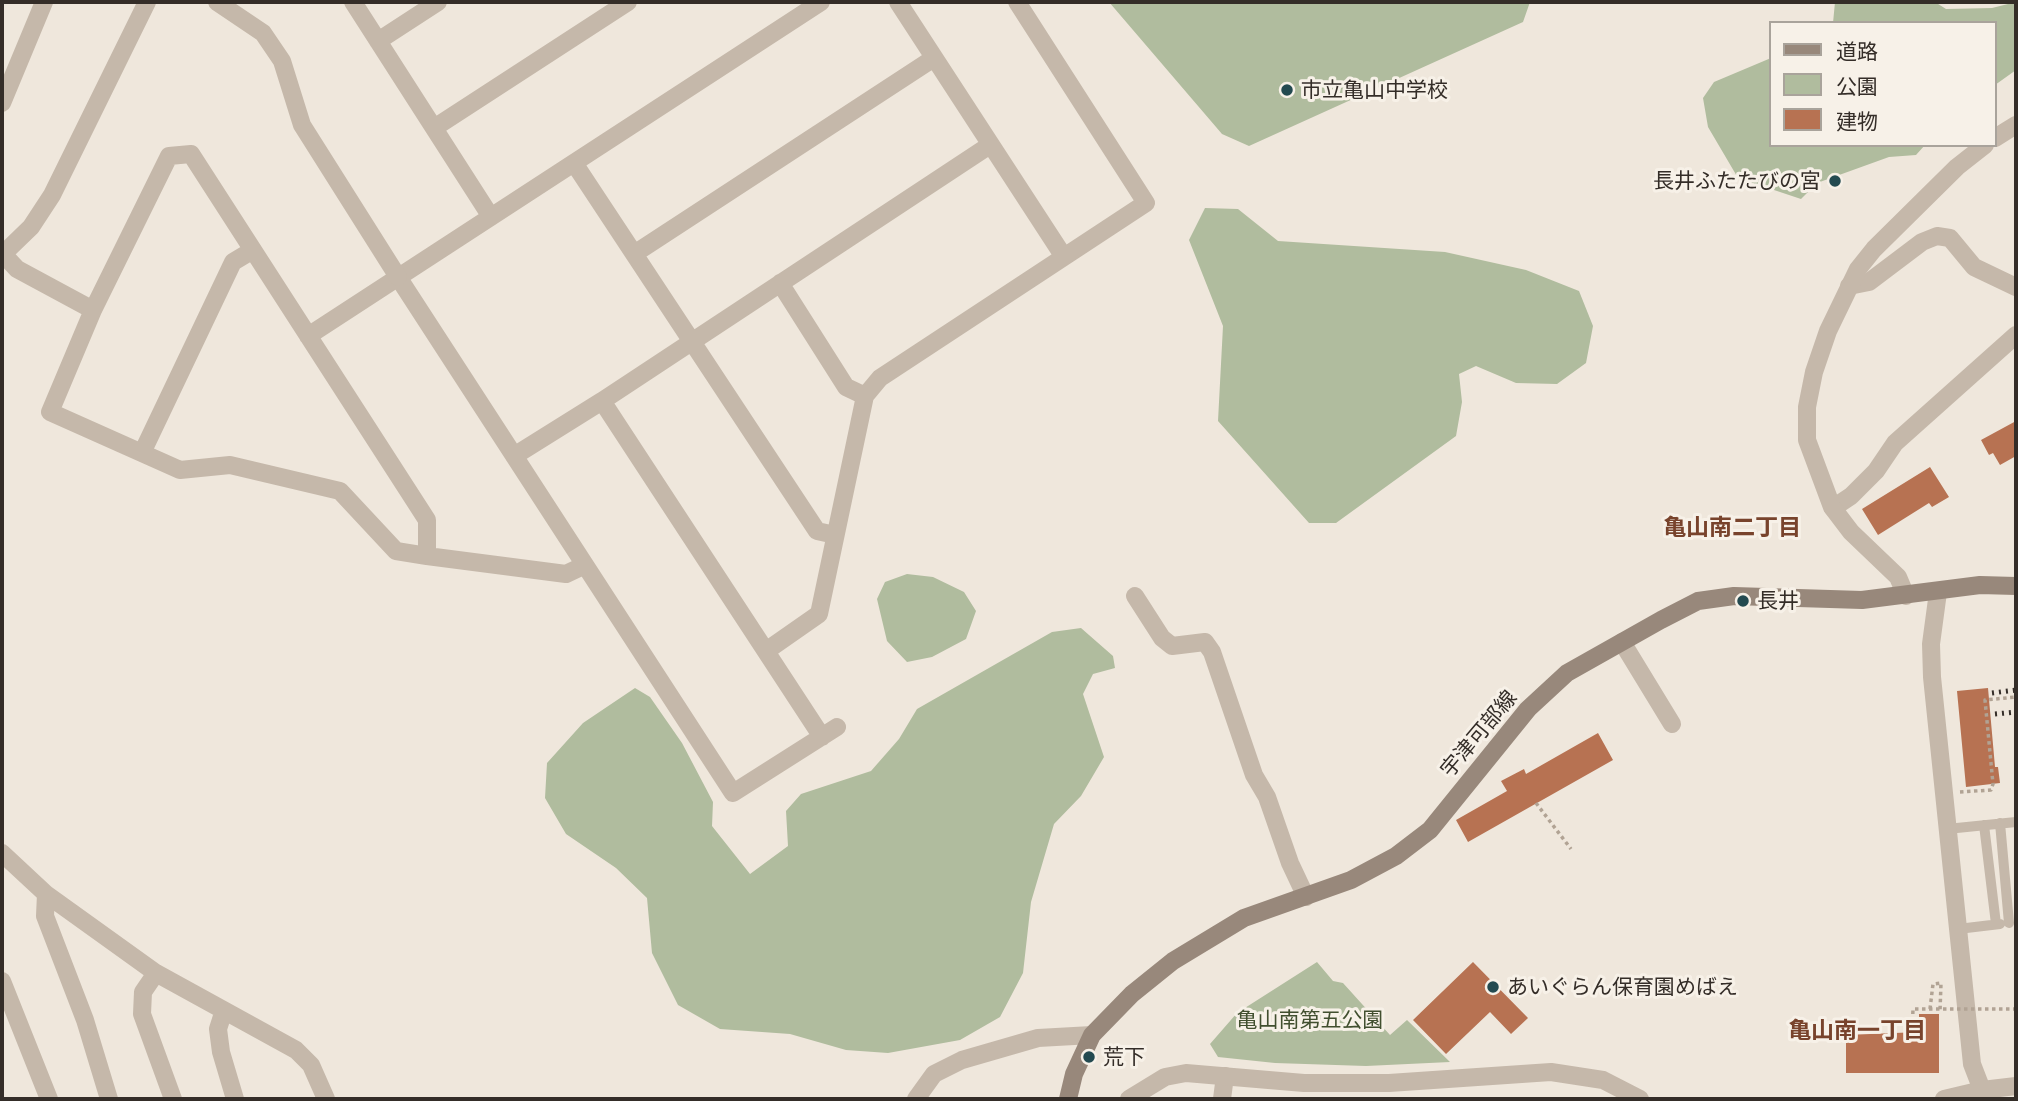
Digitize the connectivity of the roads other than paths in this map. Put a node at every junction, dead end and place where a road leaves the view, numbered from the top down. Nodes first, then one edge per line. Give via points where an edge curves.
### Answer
1 (44, 2) edge
2 (147, 2) edge
3 (217, 2) edge
4 (353, 2) edge
5 (438, 2) edge
6 (628, 2) edge
7 (821, 2) edge
8 (898, 2) edge
9 (1017, 2) edge
10 (378, 41) junction
11 (934, 58) junction
12 (10, 60) edge
13 (2, 103) edge
14 (2016, 125) edge
15 (434, 128) junction
16 (1997, 137) edge
17 (990, 145) junction
18 (1982, 147) edge
19 (574, 163) junction
20 (491, 217) junction
21 (253, 250) junction
22 (3, 254) edge
23 (634, 254) junction
24 (1064, 257) junction
25 (398, 277) junction
26 (780, 283) junction
27 (1849, 286) junction
28 (2016, 288) edge
29 (93, 310) junction
30 (2016, 335) edge
31 (308, 336) junction
32 (692, 342) junction
33 (865, 396) junction
34 (602, 401) junction
35 (142, 453) junction
36 (514, 456) junction
37 (1833, 508) junction
38 (835, 535) junction
39 (427, 556) junction
40 (585, 565) junction
41 (2016, 586) edge
42 (1938, 592) junction
43 (1135, 596) dead end
44 (1906, 596) junction
45 (1622, 642) junction
46 (766, 651) junction
47 (1672, 724) dead end
48 (2016, 822) edge
49 (2000, 823) junction
50 (1984, 825) junction
51 (1947, 829) junction
52 (2, 853) edge
53 (46, 894) junction
54 (1306, 897) junction
55 (2013, 922) edge
56 (1996, 924) junction
57 (1958, 929) junction
58 (156, 973) junction
59 (2, 981) edge
60 (224, 1010) junction
61 (1092, 1035) junction
62 (1225, 1076) junction
63 (2016, 1086) edge
64 (1982, 1090) junction
65 (49, 1099) edge
66 (109, 1099) edge
67 (173, 1099) edge
68 (235, 1099) edge
69 (326, 1099) edge
70 (916, 1099) edge
71 (1068, 1099) edge
72 (1129, 1099) edge
73 (1222, 1099) edge
74 (1640, 1099) edge
75 (1944, 1099) edge

1 - 12 street
2 - 22 street via 52,195 31,227
3 - 25 street via 263,33 282,61 302,125
4 - 10 street
5 - 10 street
6 - 15 street
7 - 19 street
8 - 11 street
9 - 24 street via 1146,203
10 - 15 street
11 - 17 street
11 - 23 street
12 - 13 street
14 - 16 street
15 - 20 street
17 - 24 street
17 - 26 street
18 - 27 street via 1874,249
19 - 20 street
19 - 23 street
20 - 25 street
21 - 29 street via 191,154 169,156
21 - 31 street
21 - 35 street via 233,262
22 - 29 street via 17,268
23 - 32 street
24 - 33 street via 880,377
25 - 31 street
25 - 36 street
26 - 32 street
26 - 33 street via 846,387
27 - 28 street via 1869,282 1937,236 1950,238 1973,267
27 - 37 street via 1824,341 1807,407 1807,440
29 - 35 street via 50,412
30 - 37 street via 1895,443 1876,471
31 - 39 street via 427,520
32 - 34 street
32 - 38 street via 817,531
33 - 38 street
34 - 36 street
34 - 46 street
35 - 39 street via 180,470 230,465 340,491 397,551
36 - 40 street
37 - 44 street via 1898,577
38 - 46 street via 819,614
39 - 40 street via 566,574
40 - 46 street via 733,793 830,732
41 - 42 main road, 宇津可部線
42 - 44 main road, 宇津可部線
42 - 51 street via 1930,660
43 - 54 street via 1172,646 1205,642 1212,652 1254,775 1268,797
44 - 45 main road, 宇津可部線 via 1862,600 1734,596 1698,601
45 - 47 street
45 - 54 main road, 宇津可部線 via 1567,673 1528,709 1430,830 1396,856
48 - 49 lane
49 - 50 lane
49 - 55 lane
50 - 51 lane
50 - 56 lane
51 - 57 street
52 - 53 street
53 - 58 street
53 - 66 street via 45,916
54 - 61 main road, 宇津可部線 via 1244,918 1173,961
55 - 56 lane
56 - 57 lane
57 - 64 street via 1972,1064
58 - 60 street
58 - 67 street via 143,992 142,1014
59 - 65 street
60 - 68 street via 218,1030
60 - 69 street via 296,1049 311,1065
61 - 70 street via 1038,1038 962,1060 934,1074
61 - 71 main road, 宇津可部線
62 - 72 street via 1186,1073 1165,1077
62 - 73 street
62 - 74 street via 1304,1083 1389,1083 1551,1072 1603,1080
63 - 64 street
64 - 75 street

